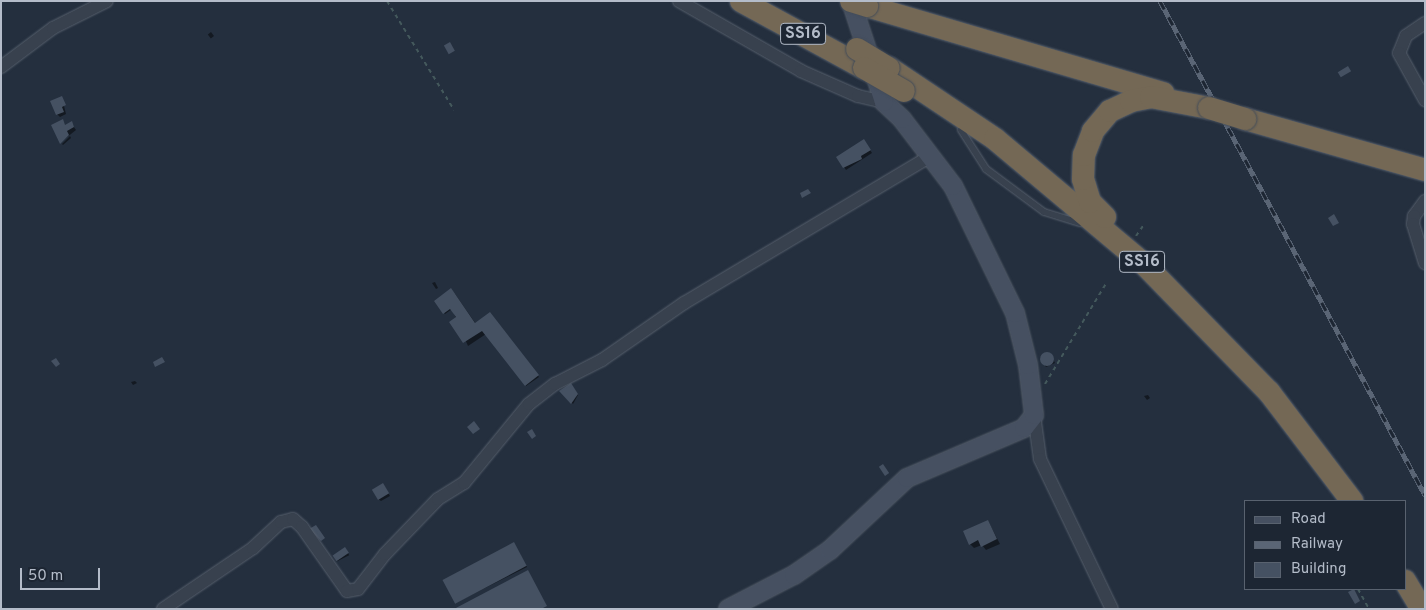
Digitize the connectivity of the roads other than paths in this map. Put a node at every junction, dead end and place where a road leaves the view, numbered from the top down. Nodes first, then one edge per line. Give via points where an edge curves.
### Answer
1 (107, 1) edge
2 (679, 1) edge
3 (741, 1) edge
4 (770, 1) edge
5 (856, 3) edge
6 (1425, 23) edge
7 (861, 59) junction
8 (1, 66) edge
9 (1425, 100) edge
10 (884, 102) junction
11 (1209, 108) junction
12 (930, 156) junction
13 (1425, 170) edge
14 (1425, 201) edge
15 (1425, 263) edge
16 (1230, 351) junction
17 (1034, 409) junction
18 (1333, 500) edge
19 (1351, 500) edge
20 (1406, 583) edge
21 (1394, 590) edge
22 (162, 609) edge
23 (728, 609) edge
24 (1112, 609) edge
25 (1406, 609) edge
26 (1422, 609) edge

1 - 8 street via 53,28
2 - 10 street via 801,71 845,91
3 - 7 highway, SS16
4 - 7 highway, SS16
5 - 10 street
5 - 11 highway
6 - 9 street via 1406,36 1399,53
7 - 16 highway, SS16, bridge via 890,68 958,112 1056,187 1144,264
7 - 18 highway, SS16, bridge via 961,130 1133,270 1229,368
10 - 12 street
11 - 13 highway, bridge
11 - 16 highway via 1151,97 1131,101 1110,111 1093,131 1084,155 1083,179 1090,202 1195,302
12 - 17 street via 969,217 1015,313
12 - 22 street via 684,303 602,360 549,389 529,404 464,483 438,499 385,554 358,589 347,591 302,527 292,519 281,522 253,548
14 - 15 street via 1414,216 1413,224
16 - 19 highway, SS16 via 1268,392
17 - 23 street via 1024,428 907,478 830,550 794,575
17 - 24 street via 1040,459
20 - 26 highway
21 - 25 highway

